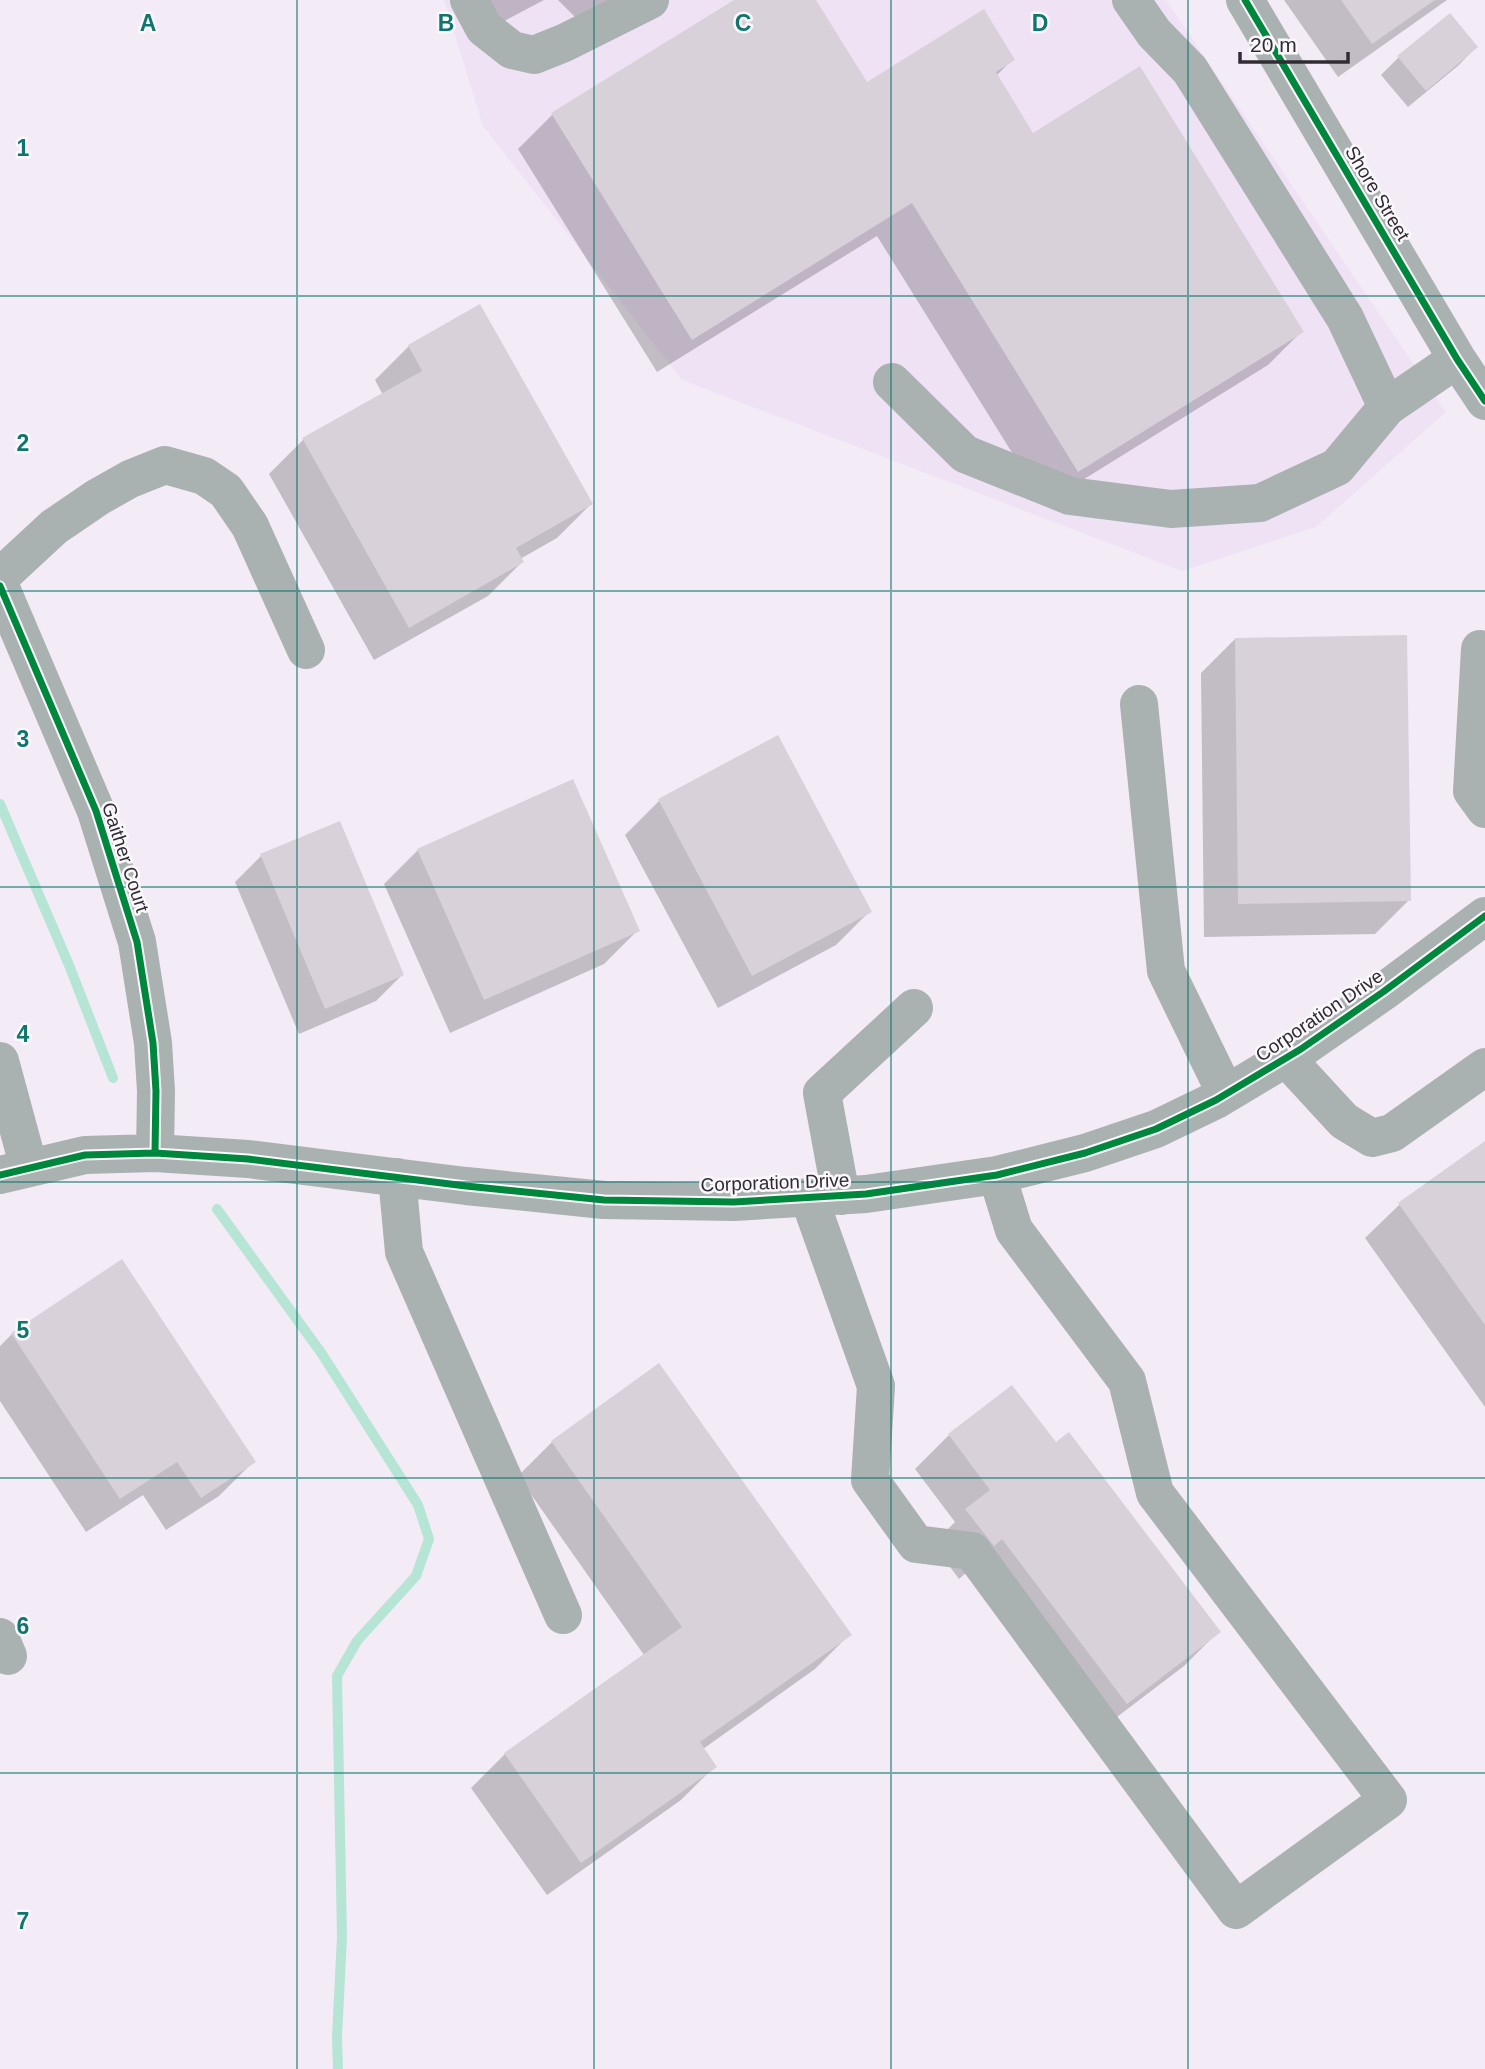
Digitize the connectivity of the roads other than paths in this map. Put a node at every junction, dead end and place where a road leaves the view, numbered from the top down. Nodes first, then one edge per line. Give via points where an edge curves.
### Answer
1 (469, 0) edge
2 (650, 0) edge
3 (1131, 0) edge
4 (1245, 0) edge
5 (1457, 359) junction
6 (892, 382) dead end
7 (1485, 401) edge
8 (1387, 407) junction
9 (0, 577) edge
10 (0, 586) edge
11 (1480, 649) dead end
12 (306, 650) dead end
13 (1139, 704) dead end
14 (1485, 809) edge
15 (1485, 916) edge
16 (914, 1008) dead end
17 (1286, 1058) junction
18 (0, 1061) edge
19 (1485, 1068) edge
20 (1226, 1094) junction
21 (155, 1153) junction
22 (14, 1172) edge
23 (997, 1175) junction
24 (397, 1177) junction
25 (825, 1197) junction
26 (563, 1615) dead end

1 - 2 street via 484,29 512,50 534,55
3 - 8 street via 1154,33 1190,70 1345,318
4 - 5 street, Shore Street
5 - 7 street, Shore Street
5 - 8 street
6 - 8 street via 965,454 1070,496 1171,509 1260,503 1293,488 1337,467
9 - 12 street via 54,527 98,497 165,465 204,476 226,491 250,526
10 - 21 street, Gaither Court via 96,811 137,942 153,1043
11 - 14 street via 1472,791
13 - 20 street via 1167,971
15 - 17 street, Corporation Drive
16 - 25 street via 822,1093
17 - 19 street via 1343,1121 1372,1138 1392,1133
17 - 20 street, Corporation Drive
18 - 22 street
20 - 23 street, Corporation Drive via 1144,1133
21 - 22 street, Corporation Drive via 85,1155
21 - 24 street, Corporation Drive
23 - 25 street, Corporation Drive
23 - 25 street via 1014,1230 1127,1381 1155,1493 1388,1800 1236,1910 972,1551 916,1544 870,1480 876,1387
24 - 25 street, Corporation Drive via 604,1200 734,1202
24 - 26 street via 404,1252

